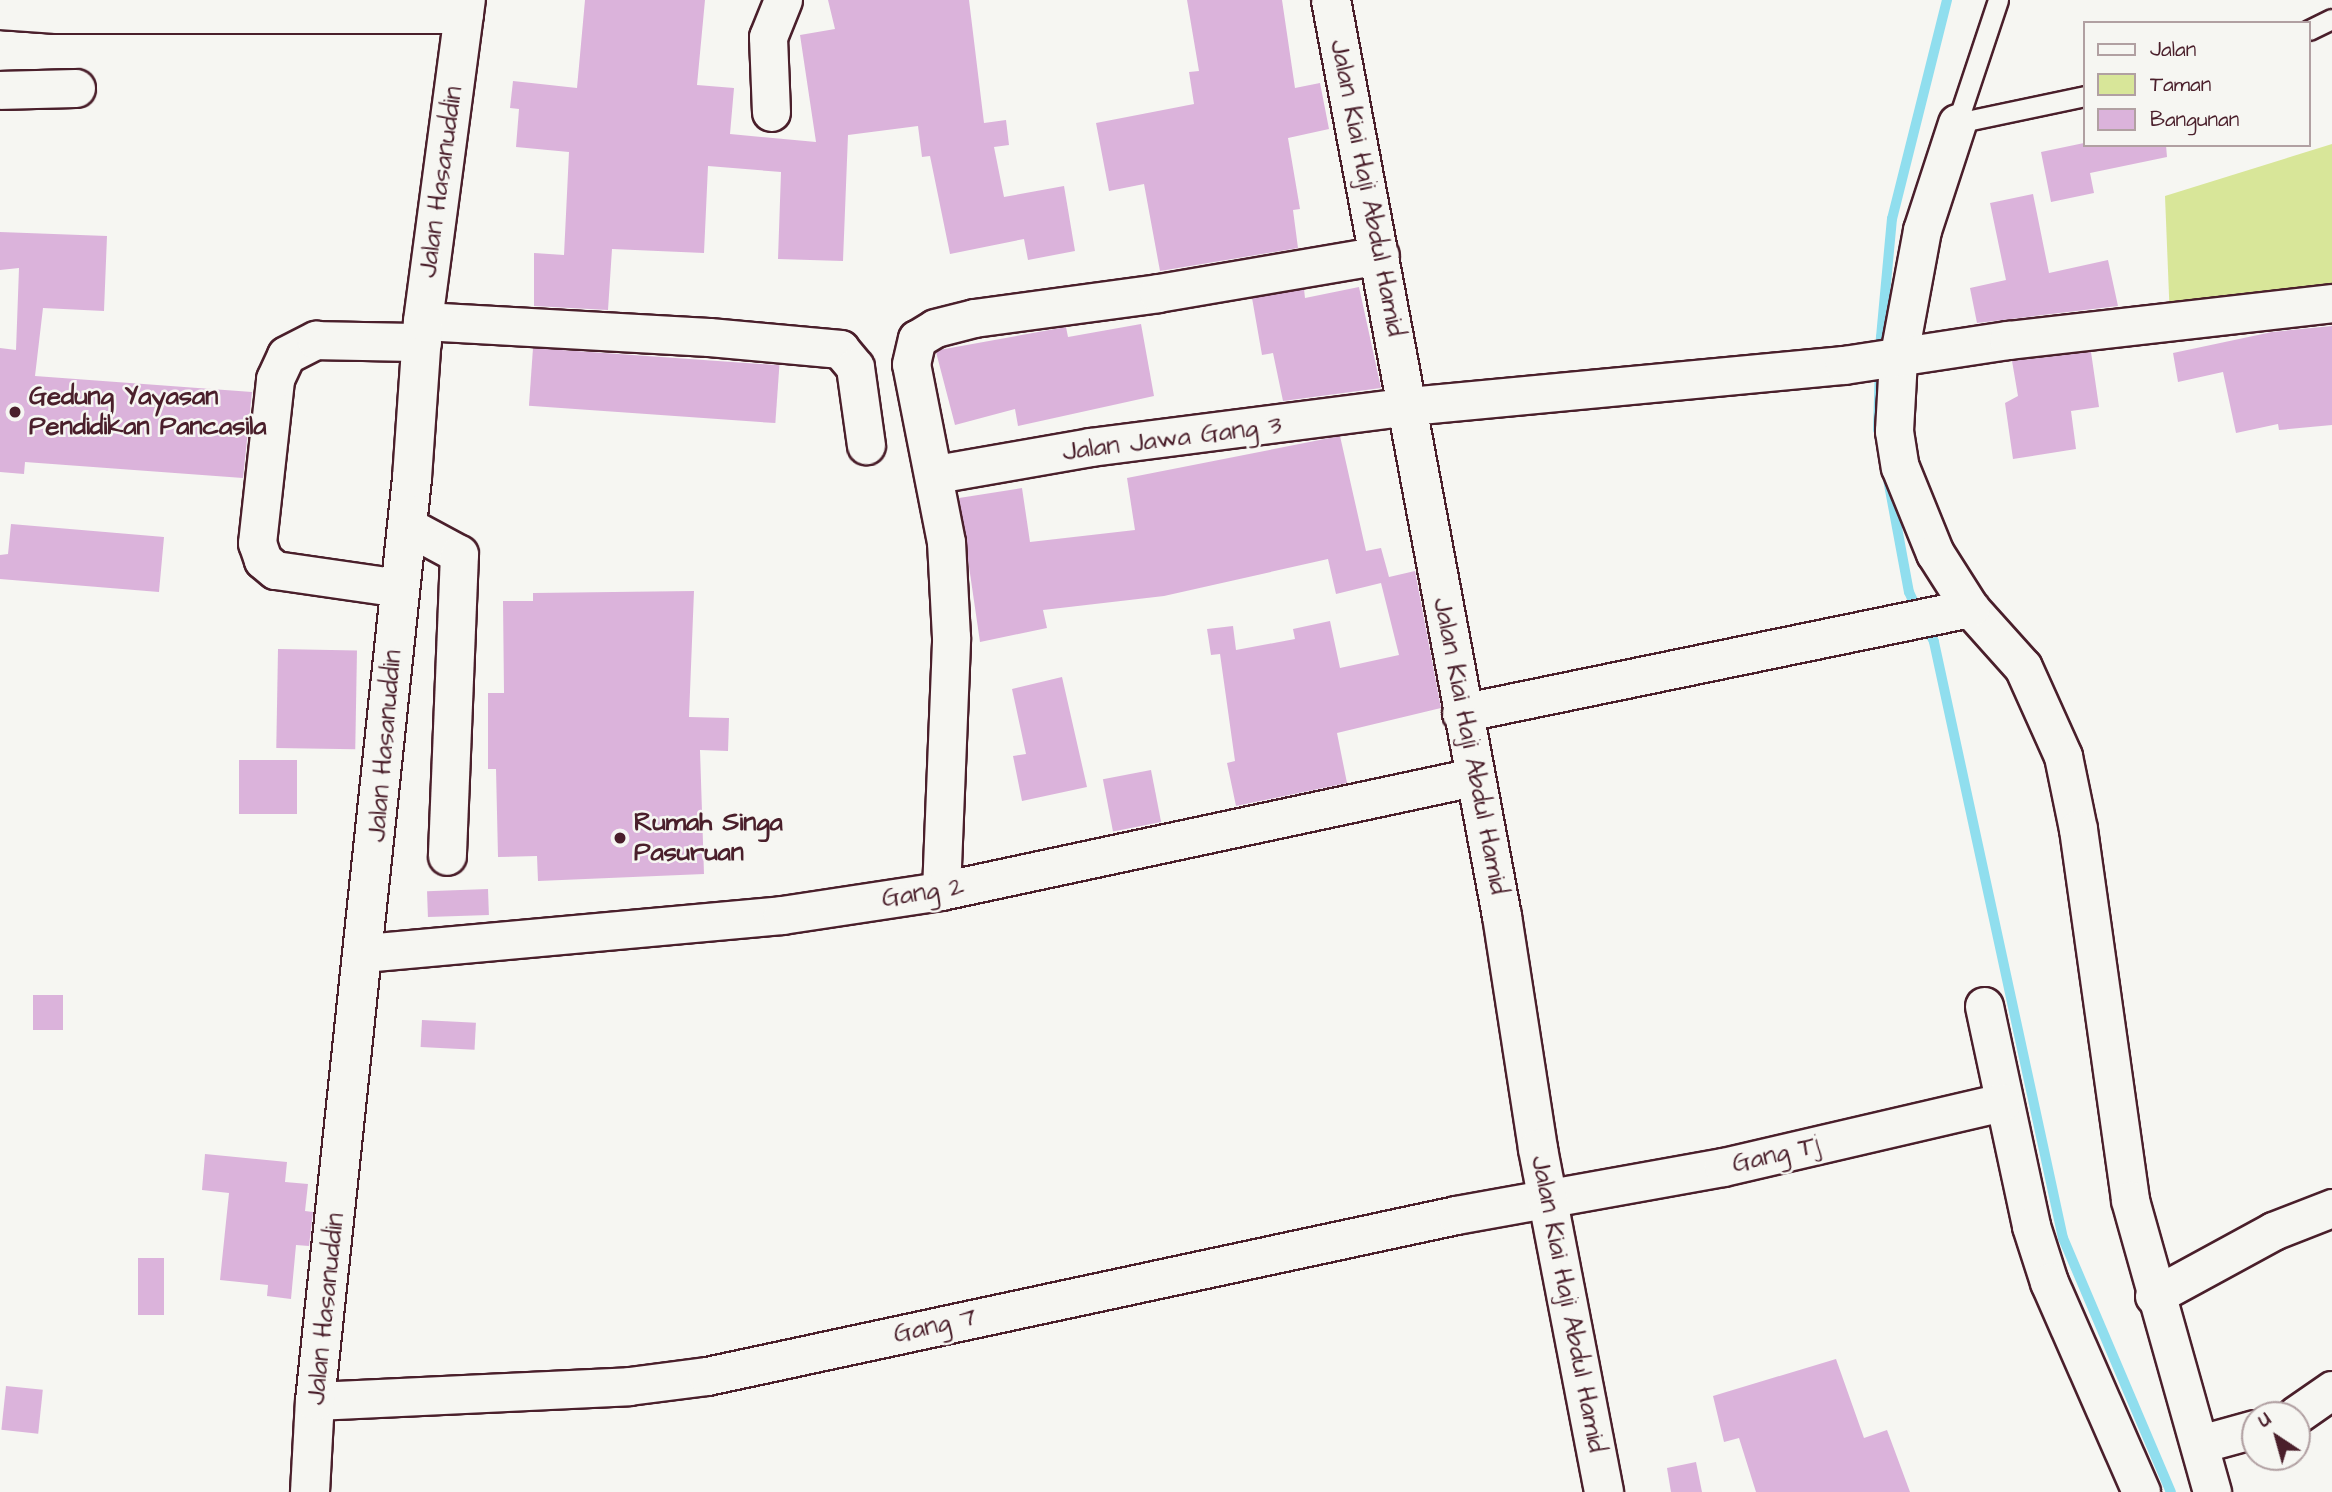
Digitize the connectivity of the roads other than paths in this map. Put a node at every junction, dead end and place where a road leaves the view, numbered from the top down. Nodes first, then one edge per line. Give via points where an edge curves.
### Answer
1 (783, 0) edge
2 (1331, 0) edge
3 (1998, 0) edge
4 (42, 6) edge
5 (465, 7) edge
6 (0, 10) edge
7 (2332, 19) edge
8 (2311, 29) edge
9 (76, 88) dead end
10 (0, 90) edge
11 (2084, 96) edge
12 (771, 112) dead end
13 (1957, 123) junction
14 (1380, 255) junction
15 (2332, 303) edge
16 (422, 332) junction
17 (1892, 360) junction
18 (1409, 406) junction
19 (866, 445) dead end
20 (936, 474) junction
21 (407, 526) junction
22 (400, 588) junction
23 (1954, 609) junction
24 (1461, 713) junction
25 (1473, 776) junction
26 (447, 856) dead end
27 (941, 891) junction
28 (365, 953) junction
29 (1984, 1006) dead end
30 (2002, 1102) junction
31 (1549, 1198) junction
32 (2332, 1208) edge
33 (2154, 1296) junction
34 (2332, 1390) edge
35 (316, 1401) junction
36 (2311, 1405) edge
37 (2241, 1434) edge
38 (2200, 1444) junction
39 (310, 1492) edge
40 (1604, 1492) edge
41 (2141, 1492) edge
42 (2212, 1492) edge

1 - 12 street via 768,37
2 - 14 street, Jalan Kiai Haji Abdul Hamid
3 - 13 lane
4 - 5 street
4 - 6 street
5 - 16 street, Jalan Hasanuddin
7 - 8 lane
9 - 10 street
11 - 13 lane
13 - 17 street via 1922,230
14 - 18 street, Jalan Kiai Haji Abdul Hamid
14 - 20 street via 935,328 917,339 911,364
15 - 17 street, Jalan Jawa Gang 3 via 2021,338
16 - 19 street via 834,347 855,367
16 - 21 street, Jalan Hasanuddin
16 - 22 street via 316,340 286,355 275,379 257,543 263,560 275,570
17 - 18 street, Jalan Jawa Gang 3
17 - 23 street via 1900,467
18 - 20 street, Jalan Jawa Gang 3 via 1090,447
18 - 24 street, Jalan Kiai Haji Abdul Hamid
20 - 27 street via 946,542 951,637
21 - 22 street, Jalan Hasanuddin
21 - 26 street via 459,554
22 - 28 street, Jalan Hasanuddin
23 - 24 street
23 - 33 street via 2023,667 2063,756 2078,829 2130,1200
24 - 25 street, Jalan Kiai Haji Abdul Hamid
25 - 27 street, Gang 2
25 - 31 street, Jalan Kiai Haji Abdul Hamid via 1502,916
27 - 28 street, Gang 2 via 782,915
28 - 35 street, Jalan Hasanuddin
29 - 30 street
30 - 31 street, Gang Tj via 1723,1167
30 - 41 street via 2049,1282
31 - 35 street, Gang 7 via 1199,1268 707,1376 629,1386
31 - 40 street, Jalan Kiai Haji Abdul Hamid
32 - 33 street via 2273,1231
33 - 38 street
34 - 36 street
35 - 39 street, Jalan Hasanuddin
37 - 38 street
38 - 42 street

